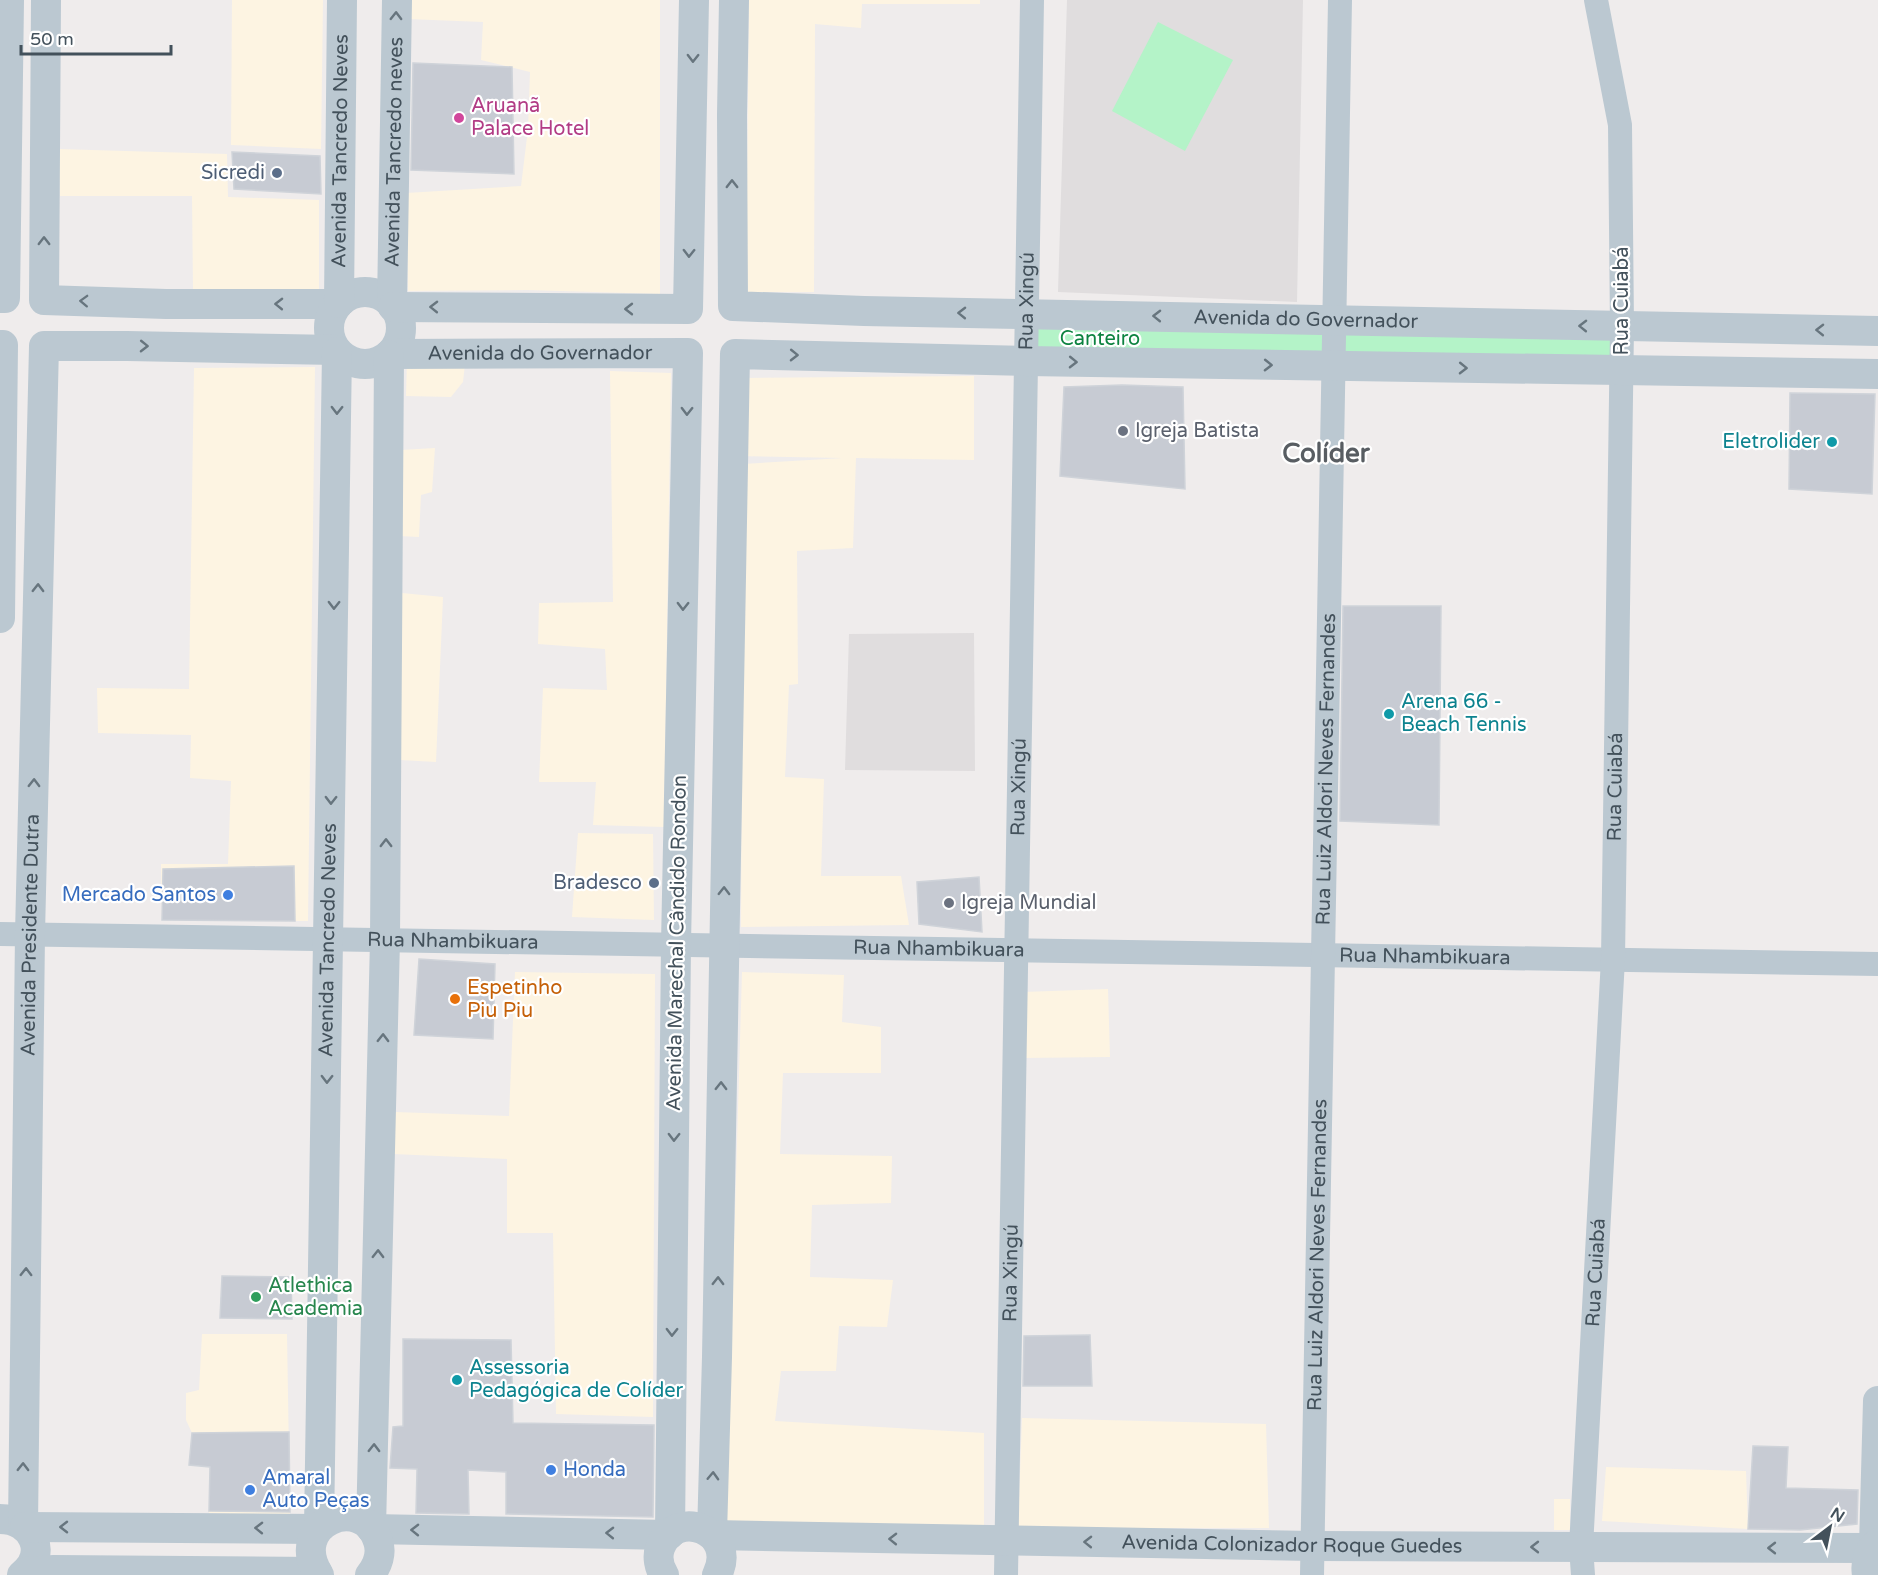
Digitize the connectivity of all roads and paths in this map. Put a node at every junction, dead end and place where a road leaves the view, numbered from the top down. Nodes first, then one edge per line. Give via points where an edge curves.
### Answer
1 (9, 0) edge
2 (46, 0) edge
3 (342, 0) edge
4 (397, 0) edge
5 (694, 0) edge
6 (734, 0) edge
7 (1032, 0) edge
8 (1340, 0) edge
9 (1596, 0) edge
10 (2, 300) edge
11 (44, 300) junction
12 (338, 304) junction
13 (393, 306) junction
14 (733, 306) junction
15 (688, 309) junction
16 (1027, 314) junction
17 (1334, 320) junction
18 (1623, 327) junction
19 (1878, 331) edge
20 (1, 344) edge
21 (44, 346) junction
22 (337, 351) junction
23 (688, 353) junction
24 (390, 354) junction
25 (735, 354) junction
26 (1026, 361) junction
27 (1333, 366) junction
28 (1622, 369) junction
29 (1878, 374) edge
30 (0, 618) edge
31 (0, 934) edge
32 (30, 934) junction
33 (329, 939) junction
34 (386, 940) junction
35 (676, 944) junction
36 (723, 945) junction
37 (1015, 949) junction
38 (1323, 953) junction
39 (1613, 958) junction
40 (1878, 964) edge
41 (1878, 1401) edge
42 (16, 1524) edge
43 (318, 1528) junction
44 (372, 1529) junction
45 (669, 1534) junction
46 (712, 1535) junction
47 (1006, 1541) junction
48 (1873, 1553) edge
49 (1312, 1561) edge
50 (1582, 1561) edge
51 (24, 1574) edge
52 (318, 1574) edge
53 (370, 1575) edge
54 (392, 1575) edge
55 (664, 1575) edge
56 (717, 1575) edge
57 (1006, 1575) edge

1 - 10 street
11 -> 2 street
3 - 12 street, Avenida Tancredo Neves
13 -> 4 street, Avenida Tancredo neves
5 -> 15 street
14 -> 6 street
7 - 16 street, Rua Xingú
8 - 17 street, Rua Luiz Aldori Neves Fernandes
9 - 18 street, Rua Cuiabá via 1620,125
10 - 11 street via 25,292
12 -> 11 street
11 - 21 street, Avenida Presidente Dutra via 51,308 54,328
12 - 13 street via 358,293 371,293
12 - 22 street via 328,327
15 -> 13 street
13 - 24 street via 398,314 400,336
14 - 15 street via 705,299
16 -> 14 street, Avenida do Governador
14 - 25 street via 744,324 741,345
15 - 23 street via 680,326
17 -> 16 street, Avenida do Governador
16 - 26 street, Rua Xingú
18 -> 17 street, Avenida do Governador
17 - 27 street, Rua Luiz Aldori Neves Fernandes
19 -> 18 street, Avenida do Governador
18 - 28 street, Rua Cuiabá
20 - 21 street via 19,353
20 - 30 street
21 -> 22 street
32 -> 21 street, Avenida Presidente Dutra
22 - 24 street via 356,363 368,364
22 -> 33 street, Avenida Tancredo Neves
23 - 24 street, Avenida do Governador
23 - 25 street via 706,363 727,360
23 -> 35 street, Avenida Marechal Cândido Rondon
34 -> 24 street
25 -> 26 street
36 -> 25 street
26 -> 27 street
26 - 37 street, Rua Xingú
27 -> 28 street
27 - 38 street, Rua Luiz Aldori Neves Fernandes
28 - 29 street
28 - 39 street, Rua Cuiabá
31 - 32 street, Rua Nhambikuara
32 - 33 street, Rua Nhambikuara
42 -> 32 street, Avenida Presidente Dutra
33 - 34 street, Rua Nhambikuara
33 -> 43 street, Avenida Tancredo Neves
34 - 35 street, Rua Nhambikuara
44 -> 34 street
35 - 36 street, Rua Nhambikuara
35 -> 45 street, Avenida Marechal Cândido Rondon
36 - 37 street, Rua Nhambikuara
46 -> 36 street
37 - 38 street, Rua Nhambikuara
37 - 47 street, Rua Xingú
38 - 39 street, Rua Nhambikuara
38 - 49 street, Rua Luiz Aldori Neves Fernandes
39 - 40 street, Rua Nhambikuara
39 - 50 street, Rua Cuiabá
41 - 48 street
43 -> 42 street
42 - 51 street via 34,1541 36,1550 31,1567
43 - 44 street via 334,1517 345,1516 355,1517
43 - 52 street, Avenida Tancredo Neves via 310,1551
45 -> 44 street
44 - 53 street via 380,1547
45 - 46 street, Avenida Colonizador Roque Guedes via 695,1526
45 - 55 street, Avenida Marechal Cândido Rondon via 659,1552
47 -> 46 street, Avenida Colonizador Roque Guedes
46 - 56 street via 722,1553
49 -> 47 street, Avenida Colonizador Roque Guedes
47 - 57 street, Rua Xingú
48 -> 50 street, Avenida Colonizador Roque Guedes
50 -> 49 street, Avenida Colonizador Roque Guedes
51 - 52 street via 54,1570
53 - 54 street

